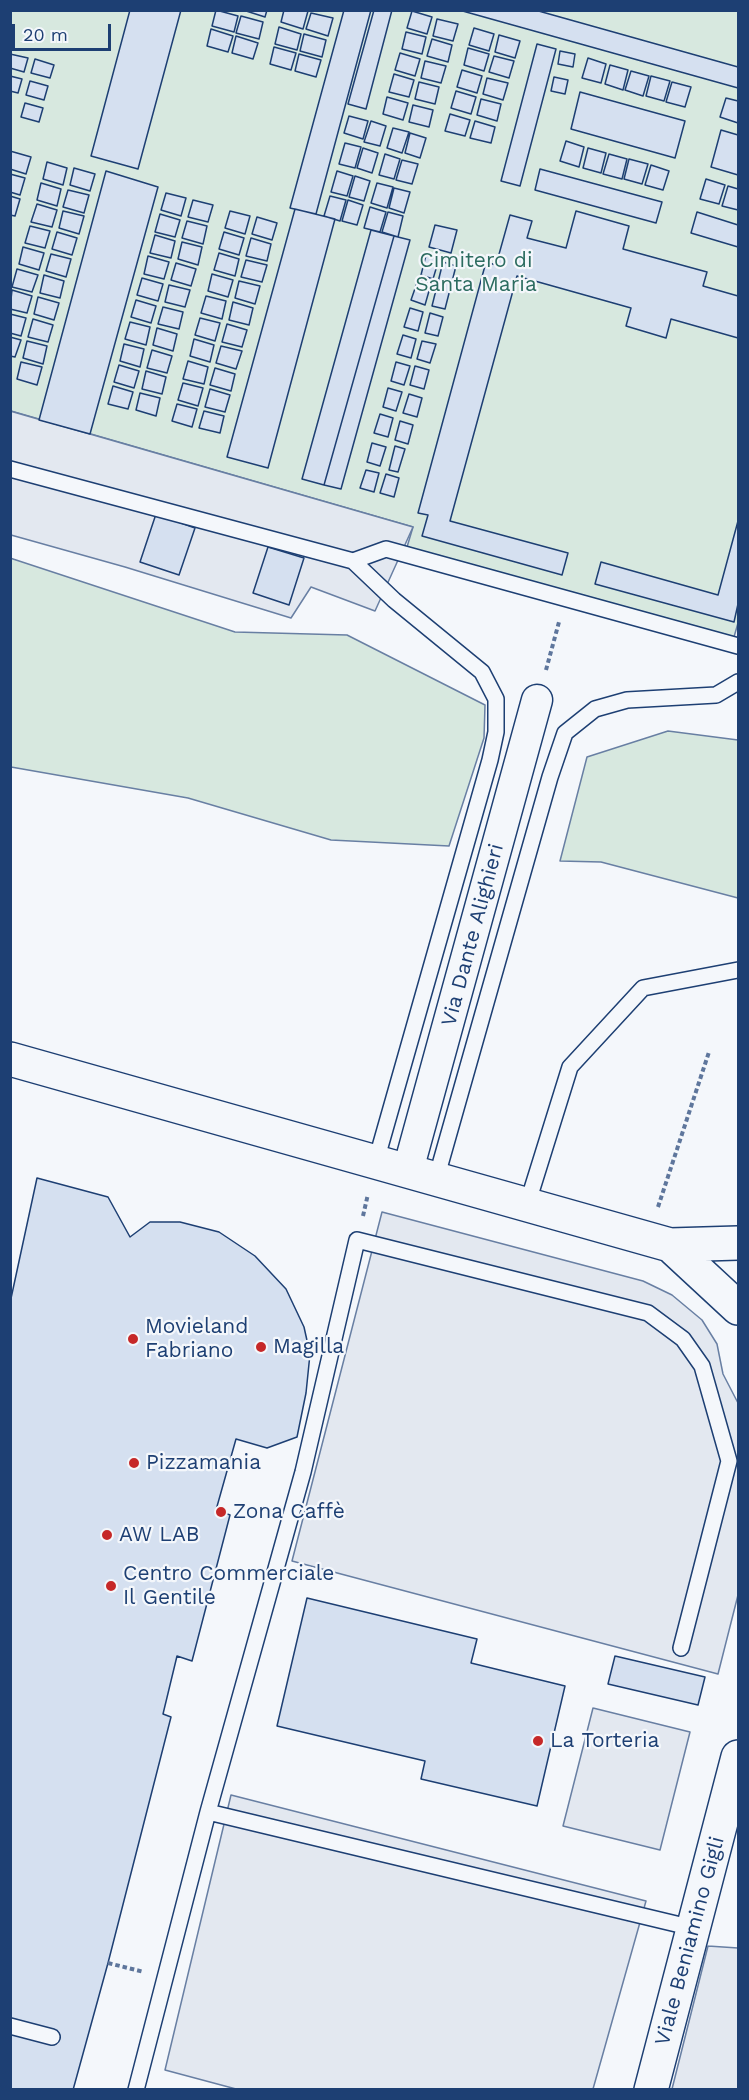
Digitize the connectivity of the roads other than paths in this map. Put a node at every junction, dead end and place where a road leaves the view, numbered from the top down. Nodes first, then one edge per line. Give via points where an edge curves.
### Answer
1 (10, 469) edge
2 (353, 561) junction
3 (738, 646) edge
4 (738, 682) edge
5 (537, 700) road end
6 (738, 970) edge
7 (10, 1059) edge
8 (376, 1161) junction
9 (422, 1175) junction
10 (527, 1204) junction
11 (738, 1243) edge
12 (670, 1245) junction
13 (738, 1308) edge
14 (681, 1648) dead end
15 (738, 1757) edge
16 (208, 1812) junction
17 (693, 1928) junction
18 (10, 2026) edge
19 (52, 2037) dead end
20 (138, 2089) edge
21 (651, 2090) edge

1 - 2 lane
2 - 3 lane via 386,549
2 - 8 lane via 482,672 496,699 496,732 490,760
4 - 9 lane via 716,695 627,700 595,709 565,734
5 - 9 street, Via Dante Alighieri
6 - 10 lane via 643,988 570,1067
7 - 8 main road
8 - 9 main road
9 - 10 main road
10 - 12 main road
11 - 12 main road
12 - 13 main road
14 - 16 lane via 729,1461 702,1366 683,1339 648,1313 357,1240 303,1472
15 - 17 main road, Viale Beniamino Gigli
16 - 17 lane
16 - 20 lane
17 - 21 main road, Viale Beniamino Gigli
18 - 19 lane

